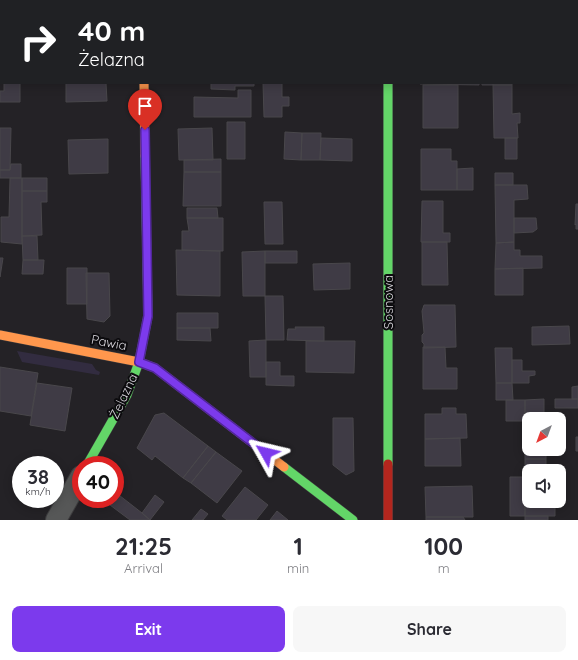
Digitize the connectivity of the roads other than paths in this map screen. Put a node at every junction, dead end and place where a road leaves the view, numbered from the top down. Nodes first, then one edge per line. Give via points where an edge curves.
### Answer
1 (144, 84) edge
2 (388, 84) edge
3 (0, 335) edge
4 (139, 362) junction
5 (92, 456) edge
6 (72, 492) edge
7 (56, 520) edge
8 (353, 520) edge
9 (388, 520) edge

1 - 4 street, Żelazna via 148,316
2 - 9 street, Sosnowa
3 - 4 street, Pawia
4 - 5 street, Żelazna via 127,396
4 - 8 street, Pawia via 155,368
6 - 7 street

